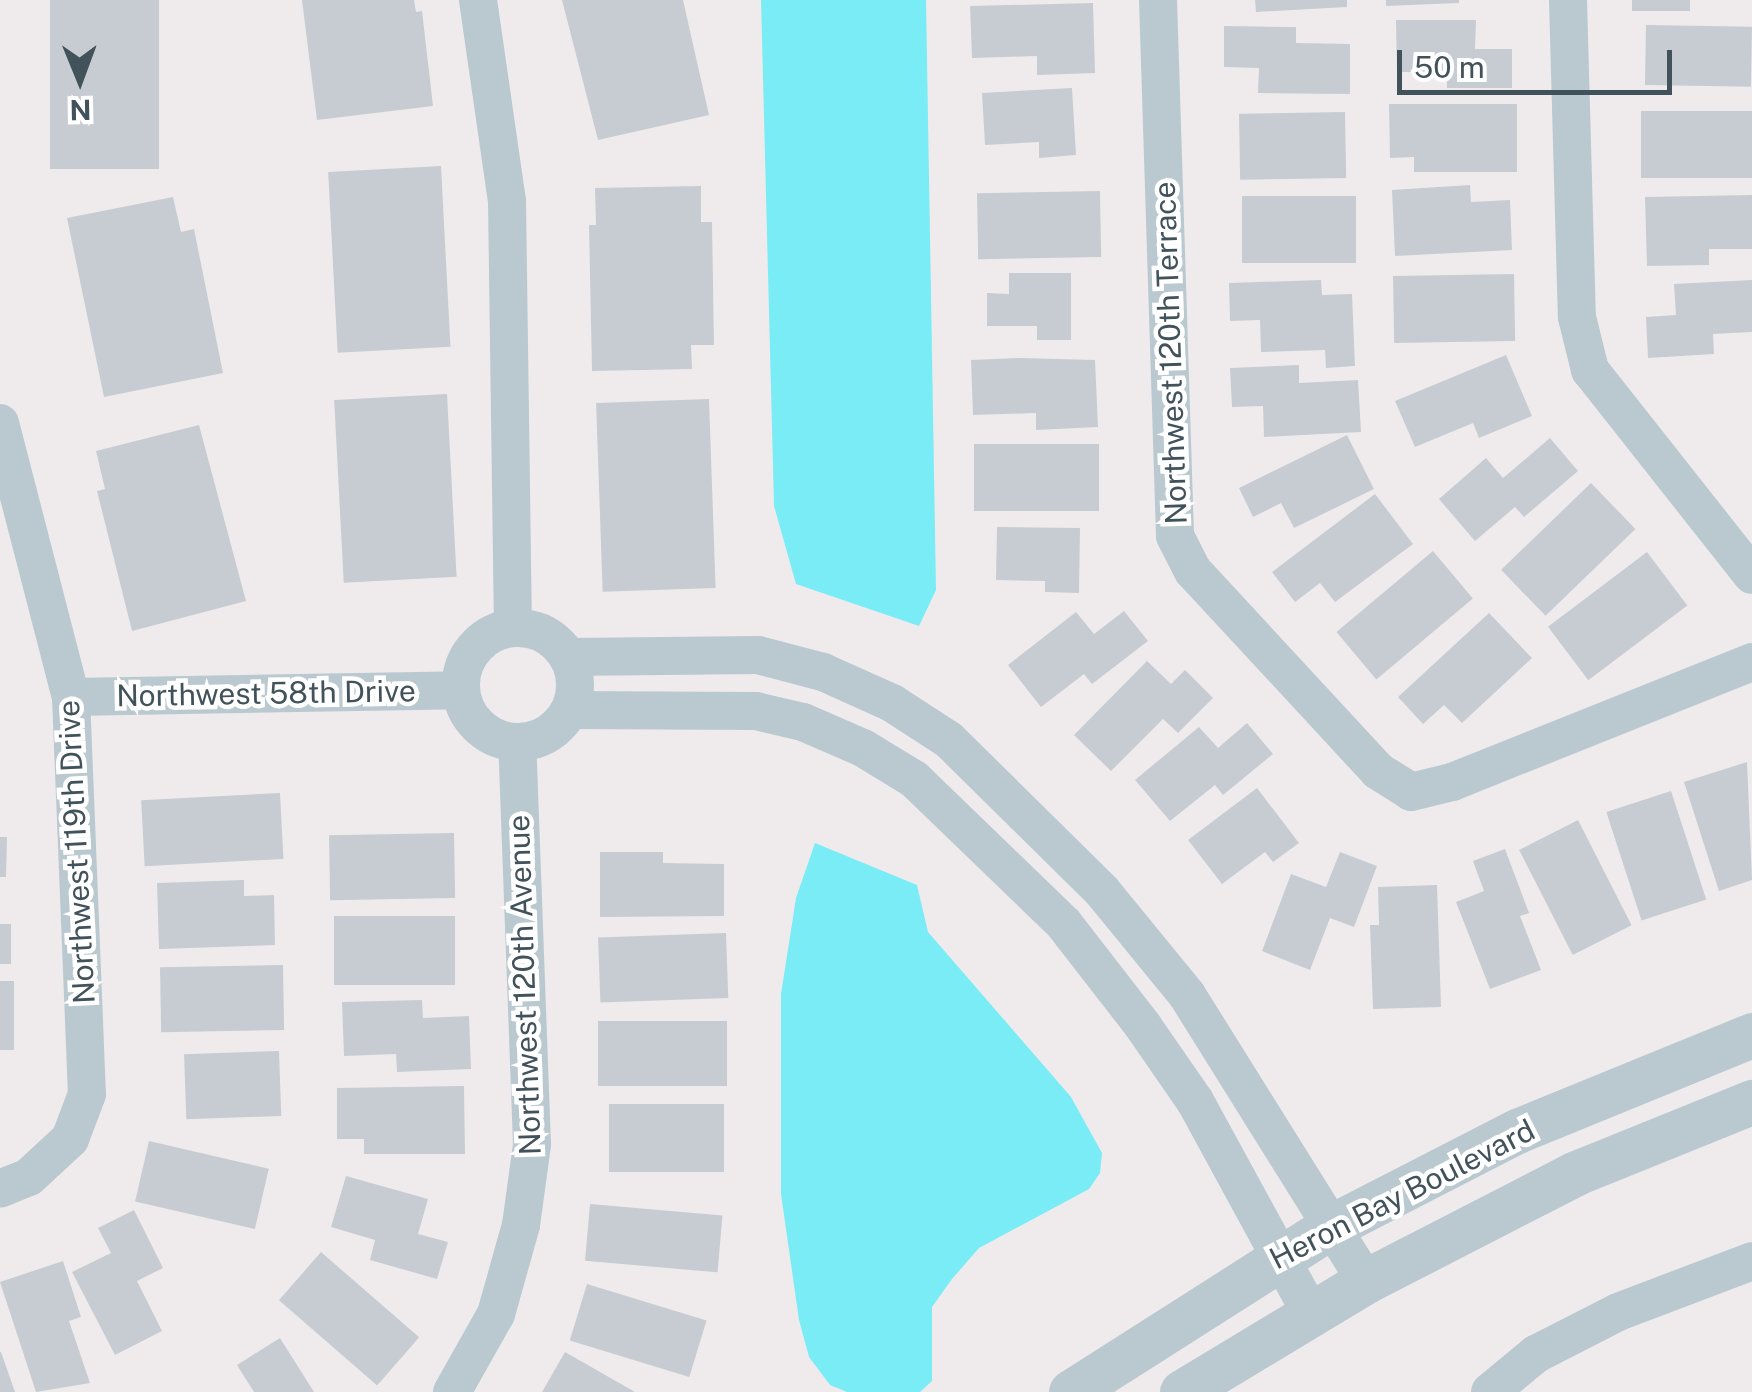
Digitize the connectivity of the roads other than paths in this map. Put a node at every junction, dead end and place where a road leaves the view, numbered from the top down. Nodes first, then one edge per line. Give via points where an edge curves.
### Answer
1 (478, 0) edge
2 (1158, 0) edge
3 (1568, 0) edge
4 (0, 422) edge
5 (1752, 575) edge
6 (513, 628) junction
7 (568, 657) junction
8 (1752, 662) edge
9 (460, 690) junction
10 (71, 697) junction
11 (570, 710) junction
12 (517, 742) junction
13 (1752, 1034) edge
14 (1752, 1102) edge
15 (0, 1189) edge
16 (1332, 1226) junction
17 (1278, 1256) junction
18 (1752, 1260) edge
19 (1366, 1281) junction
20 (1310, 1312) junction
21 (452, 1392) edge
22 (1072, 1392) edge
23 (1182, 1392) edge
24 (1490, 1392) edge

1 - 6 street via 507,201
2 - 8 street, Northwest 120th Terrace via 1175,536 1194,571 1378,771 1411,792 1452,782
3 - 5 street via 1577,317 1590,370
4 - 10 street, Northwest 119th Drive
6 - 7 street via 554,640
6 - 9 street via 474,648
7 - 11 street via 576,692
7 - 16 street via 758,656 823,672 892,703 949,740 1102,890 1187,995
9 - 10 street, Northwest 58th Drive
9 - 12 street via 478,727
10 - 15 street, Northwest 119th Drive via 87,1094 70,1139 29,1178
11 - 12 street via 548,733
11 - 17 street via 756,711 863,748 914,780 1064,924 1144,1026 1195,1101
12 - 21 street, Northwest 120th Avenue via 532,1146 521,1225 496,1314
13 - 16 street, Heron Bay Boulevard via 1517,1131
14 - 19 street, Heron Bay Boulevard via 1576,1173
16 - 17 street, Heron Bay Boulevard
16 - 19 street
17 - 20 street
17 - 22 street, Heron Bay Boulevard
18 - 24 street via 1618,1312 1536,1354
19 - 20 street, Heron Bay Boulevard
20 - 23 street, Heron Bay Boulevard

